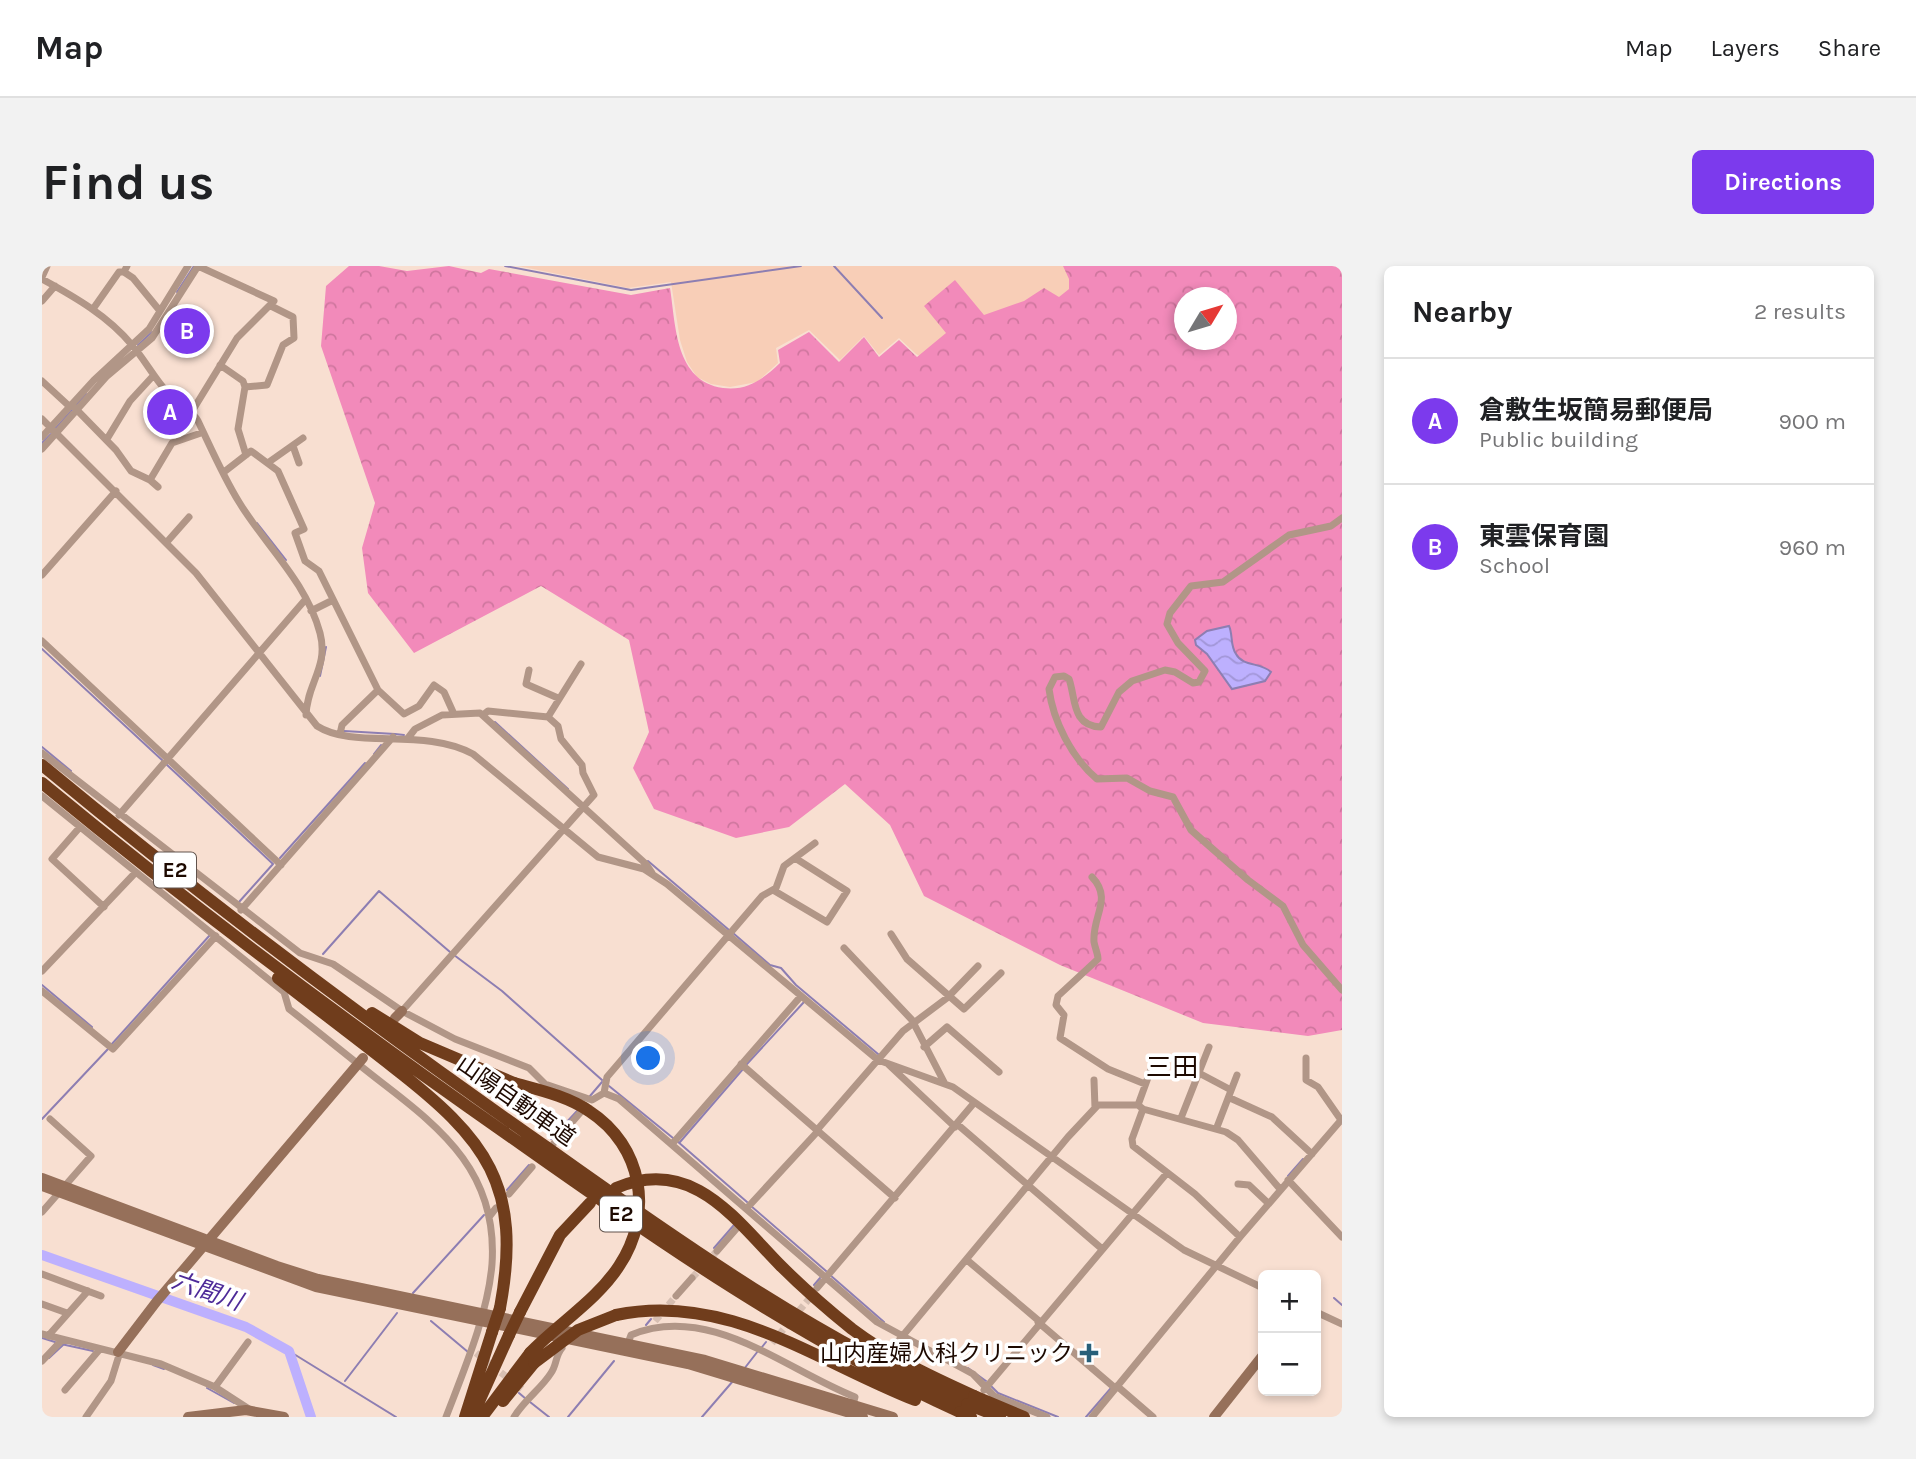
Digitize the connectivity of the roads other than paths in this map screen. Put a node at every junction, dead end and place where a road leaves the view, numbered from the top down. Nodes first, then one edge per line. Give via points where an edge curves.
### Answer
1 (47, 266) edge
2 (188, 266) edge
3 (126, 269) edge
4 (42, 277) edge
5 (55, 286) junction
6 (42, 301) edge
7 (271, 306) junction
8 (94, 308) junction
9 (160, 311) junction
10 (135, 348) junction
11 (220, 365) junction
12 (153, 376) junction
13 (42, 381) edge
14 (245, 387) junction
15 (73, 407) junction
16 (192, 412) junction
17 (42, 419) edge
18 (53, 430) junction
19 (201, 433) junction
20 (42, 437) edge
21 (303, 438) dead end
22 (107, 439) junction
23 (293, 446) junction
24 (42, 449) edge
25 (246, 455) junction
26 (269, 462) junction
27 (299, 463) dead end
28 (225, 471) junction
29 (150, 480) junction
30 (158, 487) dead end
31 (116, 492) junction
32 (189, 517) dead end
33 (1342, 518) edge
34 (166, 543) junction
35 (42, 575) edge
36 (305, 600) junction
37 (332, 600) junction
38 (312, 610) junction
39 (42, 641) edge
40 (259, 655) junction
41 (582, 664) dead end
42 (529, 670) dead end
43 (378, 690) junction
44 (558, 698) junction
45 (454, 714) junction
46 (483, 714) junction
47 (306, 715) junction
48 (548, 717) junction
49 (340, 732) junction
50 (393, 737) junction
51 (408, 738) junction
52 (42, 753) edge
53 (166, 761) junction
54 (42, 765) edge
55 (42, 783) edge
56 (42, 796) edge
57 (585, 806) junction
58 (121, 813) junction
59 (80, 827) junction
60 (563, 830) junction
61 (815, 843) dead end
62 (795, 858) junction
63 (278, 862) junction
64 (136, 872) junction
65 (652, 874) junction
66 (1092, 877) dead end
67 (773, 890) junction
68 (104, 907) junction
69 (237, 907) junction
70 (213, 934) junction
71 (731, 934) junction
72 (891, 934) dead end
73 (844, 948) dead end
74 (978, 966) dead end
75 (42, 971) edge
76 (1001, 973) dead end
77 (302, 983) junction
78 (1342, 990) edge
79 (42, 991) edge
80 (949, 996) junction
81 (804, 998) junction
82 (398, 1015) junction
83 (913, 1024) junction
84 (924, 1047) junction
85 (1209, 1047) dead end
86 (1306, 1058) dead end
87 (360, 1060) junction
88 (878, 1060) junction
89 (1154, 1061) dead end
90 (887, 1063) junction
91 (743, 1066) junction
92 (999, 1072) dead end
93 (1197, 1072) junction
94 (1237, 1075) dead end
95 (1094, 1080) dead end
96 (944, 1082) junction
97 (1145, 1084) junction
98 (604, 1093) junction
99 (1230, 1094) junction
100 (592, 1100) junction
101 (974, 1103) junction
102 (1141, 1107) junction
103 (1095, 1108) junction
104 (1181, 1118) junction
105 (1340, 1118) edge
106 (50, 1119) dead end
107 (957, 1124) junction
108 (1217, 1127) junction
109 (818, 1131) junction
110 (675, 1141) junction
111 (554, 1143) dead end
112 (1310, 1152) junction
113 (1051, 1157) junction
114 (532, 1167) dead end
115 (1167, 1173) junction
116 (42, 1178) edge
117 (1287, 1180) junction
118 (1029, 1184) junction
119 (1238, 1184) dead end
120 (42, 1186) edge
121 (1279, 1187) junction
122 (616, 1188) dead end
123 (61, 1189) junction
124 (509, 1194) dead end
125 (893, 1196) junction
126 (1267, 1202) junction
127 (590, 1203) dead end
128 (496, 1208) dead end
129 (750, 1209) junction
130 (42, 1212) edge
131 (488, 1214) junction
132 (1132, 1214) junction
133 (737, 1228) dead end
134 (1238, 1236) junction
135 (1342, 1237) edge
136 (205, 1244) junction
137 (1103, 1247) junction
138 (717, 1251) tunnel mouth
139 (967, 1260) junction
140 (1216, 1266) junction
141 (42, 1274) edge
142 (826, 1275) junction
143 (692, 1278) tunnel mouth
144 (1258, 1286) edge
145 (817, 1288) tunnel mouth
146 (88, 1291) junction
147 (101, 1296) dead end
148 (676, 1296) tunnel mouth
149 (42, 1304) edge
150 (67, 1313) junction
151 (1321, 1314) edge
152 (480, 1317) junction
153 (655, 1321) tunnel mouth
154 (1040, 1323) junction
155 (1342, 1324) edge
156 (648, 1330) junction
157 (45, 1335) edge
158 (903, 1335) junction
159 (571, 1340) junction
160 (61, 1342) junction
161 (248, 1342) dead end
162 (772, 1343) tunnel mouth
163 (895, 1345) dead end
164 (627, 1346) junction
165 (762, 1350) junction
166 (99, 1351) junction
167 (119, 1354) junction
168 (532, 1358) junction
169 (1258, 1361) edge
170 (42, 1362) edge
171 (988, 1385) junction
172 (1114, 1386) junction
173 (215, 1387) junction
174 (859, 1388) dead end
175 (522, 1389) tunnel mouth
176 (65, 1390) dead end
177 (527, 1397) junction
178 (853, 1405) junction
179 (252, 1411) junction
180 (964, 1411) edge
181 (240, 1414) edge
182 (86, 1417) edge
183 (188, 1417) edge
184 (284, 1417) edge
185 (446, 1417) edge
186 (465, 1417) edge
187 (472, 1417) edge
188 (482, 1417) edge
189 (491, 1417) edge
190 (514, 1417) edge
191 (863, 1417) edge
192 (893, 1417) edge
193 (1000, 1417) edge
194 (1024, 1417) edge
195 (1047, 1417) edge
196 (1092, 1417) edge
197 (1153, 1417) edge
198 (1214, 1417) edge

1 - 4 street
2 - 9 street
3 - 8 street via 119,272
3 - 9 street
4 - 5 street
5 - 6 street
5 - 8 street
7 - 10 street via 274,301 198,266 159,328
7 - 11 street via 246,327
7 - 14 street via 293,317 294,338 283,345 267,385
8 - 10 street
9 - 10 street
10 - 12 street
10 - 15 street
11 - 14 street
11 - 16 street
12 - 16 street
12 - 22 street via 130,401
13 - 15 street
14 - 25 street via 238,429
15 - 18 street
15 - 22 street
16 - 19 street
17 - 18 street
18 - 20 street
18 - 24 street
18 - 31 street
19 - 28 street
19 - 29 street via 172,443
21 - 23 street
22 - 29 street via 131,471
23 - 26 street
23 - 27 street
25 - 26 street via 250,451
25 - 28 street
26 - 37 street via 287,486 304,529 295,533 304,561 319,571
28 - 36 street via 239,503 284,560
29 - 30 street
31 - 34 street
31 - 35 street
32 - 34 street
33 - 78 street via 1331,526 1289,535 1223,582 1191,586 1167,624 1205,671 1199,682 1165,670 1132,681 1119,692 1101,727 1086,722 1072,704 1069,679 1055,677 1049,688 1061,728 1086,770 1097,779 1132,779 1150,791 1173,797 1191,830 1283,906 1303,945
34 - 40 street via 196,573
36 - 38 street
36 - 40 street
37 - 38 street
37 - 43 street
38 - 47 street via 320,633 322,664 309,691
39 - 53 street
40 - 47 street
40 - 53 street
41 - 44 street
42 - 44 street via 526,684
43 - 45 street via 404,714 419,706 434,685 444,692
43 - 49 street
44 - 48 street
45 - 46 street
45 - 51 street via 415,729
46 - 48 street
46 - 57 street
47 - 49 street via 326,732
48 - 57 street via 558,726 561,739 582,765 595,792
49 - 50 street
50 - 51 street
50 - 63 street
51 - 60 street via 450,743 473,754
52 - 58 street
53 - 58 street
53 - 63 street
54 - 77 highway, 山陽自動車道 / E2
55 - 77 highway, 山陽自動車道 / E2
56 - 59 street
57 - 60 street
57 - 65 street
58 - 69 street
59 - 64 street
59 - 68 street via 52,859
60 - 65 street via 598,858
60 - 82 street
61 - 62 street
62 - 67 street via 784,866
62 - 67 street via 847,891 827,922
63 - 69 street
64 - 68 street
64 - 70 street
65 - 71 street
66 - 97 street via 1101,886 1103,902 1094,943 1098,959 1058,996 1056,1005 1064,1015 1060,1038 1108,1069
67 - 71 street via 762,896
68 - 75 street
69 - 82 street via 300,953 333,964
70 - 79 street via 119,1044 109,1046
70 - 87 street via 284,992 289,1009
71 - 81 street
71 - 98 street via 605,1083
72 - 80 street via 907,959
73 - 83 street
74 - 80 street
76 - 80 street via 964,1009
77 - 168 highway, bridge via 420,1043 514,1083 567,1098 606,1123 627,1150 640,1189 636,1228 619,1267
77 - 180 highway, 山陽自動車道 / E2 via 751,1288
77 - 186 highway, bridge via 438,1102 476,1143 497,1185 507,1257 500,1308
80 - 83 street
81 - 88 street
81 - 91 street
82 - 100 street via 529,1068 545,1084
83 - 84 street
83 - 88 street
84 - 92 street via 947,1027
84 - 96 street
85 - 93 street
86 - 105 street via 1306,1080 1318,1087
87 - 131 street via 449,1137 474,1174
87 - 136 street
88 - 90 street
88 - 109 street
89 - 97 street
90 - 96 street
90 - 107 street
91 - 109 street
91 - 110 street
93 - 99 street
93 - 104 street
94 - 99 street
95 - 103 street
96 - 101 street
97 - 102 street
98 - 100 street
98 - 110 street
99 - 108 street
99 - 112 street via 1272,1117
100 - 111 street
101 - 107 street
101 - 113 street
102 - 103 street
102 - 104 street
102 - 115 street via 1131,1143
103 - 113 street
104 - 108 street
105 - 112 street
106 - 123 street via 91,1156
107 - 118 street
107 - 125 street
108 - 121 street via 1238,1140
109 - 125 street
109 - 129 street
110 - 129 street
112 - 117 street
113 - 118 street
113 - 132 street
114 - 124 street
115 - 132 street
115 - 134 street
116 - 123 street
117 - 121 street
117 - 135 street
118 - 137 street
118 - 139 street
119 - 126 street via 1249,1185
120 - 123 street
121 - 126 street
122 - 180 highway via 657,1179 707,1194 813,1297 856,1332 909,1365
123 - 130 street
123 - 136 street
125 - 142 street
126 - 134 street
127 - 187 highway, bridge via 560,1235
128 - 131 street
129 - 142 street
131 - 152 street via 491,1266
132 - 137 street
132 - 140 street
133 - 138 street
134 - 140 street
136 - 152 street via 316,1287
136 - 167 street
137 - 154 street
139 - 154 street
139 - 158 street
140 - 144 street
140 - 172 street
141 - 146 street
142 - 145 street
142 - 158 street via 877,1322
143 - 148 street
146 - 147 street
146 - 150 street
149 - 150 street
150 - 157 street
151 - 155 street
152 - 159 street
152 - 164 street
152 - 185 street
153 - 156 street
154 - 171 street
154 - 172 street
156 - 164 street via 633,1334
156 - 165 street via 685,1327
157 - 160 street
158 - 163 street
158 - 171 street
159 - 164 street
159 - 177 street via 556,1354 551,1375
160 - 166 street
160 - 170 street
161 - 173 street
162 - 165 street
164 - 178 street
165 - 178 street
166 - 167 street
166 - 176 street
167 - 173 street via 170,1367
167 - 182 street via 111,1381
168 - 180 highway, bridge via 578,1330 616,1315 666,1309 741,1322
168 - 188 highway
168 - 189 highway
169 - 198 street
171 - 180 street
171 - 195 street via 994,1396
172 - 196 street
172 - 197 street
173 - 179 street
174 - 178 street
175 - 177 street
177 - 190 street
178 - 191 street
178 - 192 street
179 - 181 street
179 - 184 street
180 - 193 highway, 山陽自動車道 / E2, bridge
180 - 194 highway, bridge
181 - 183 street

